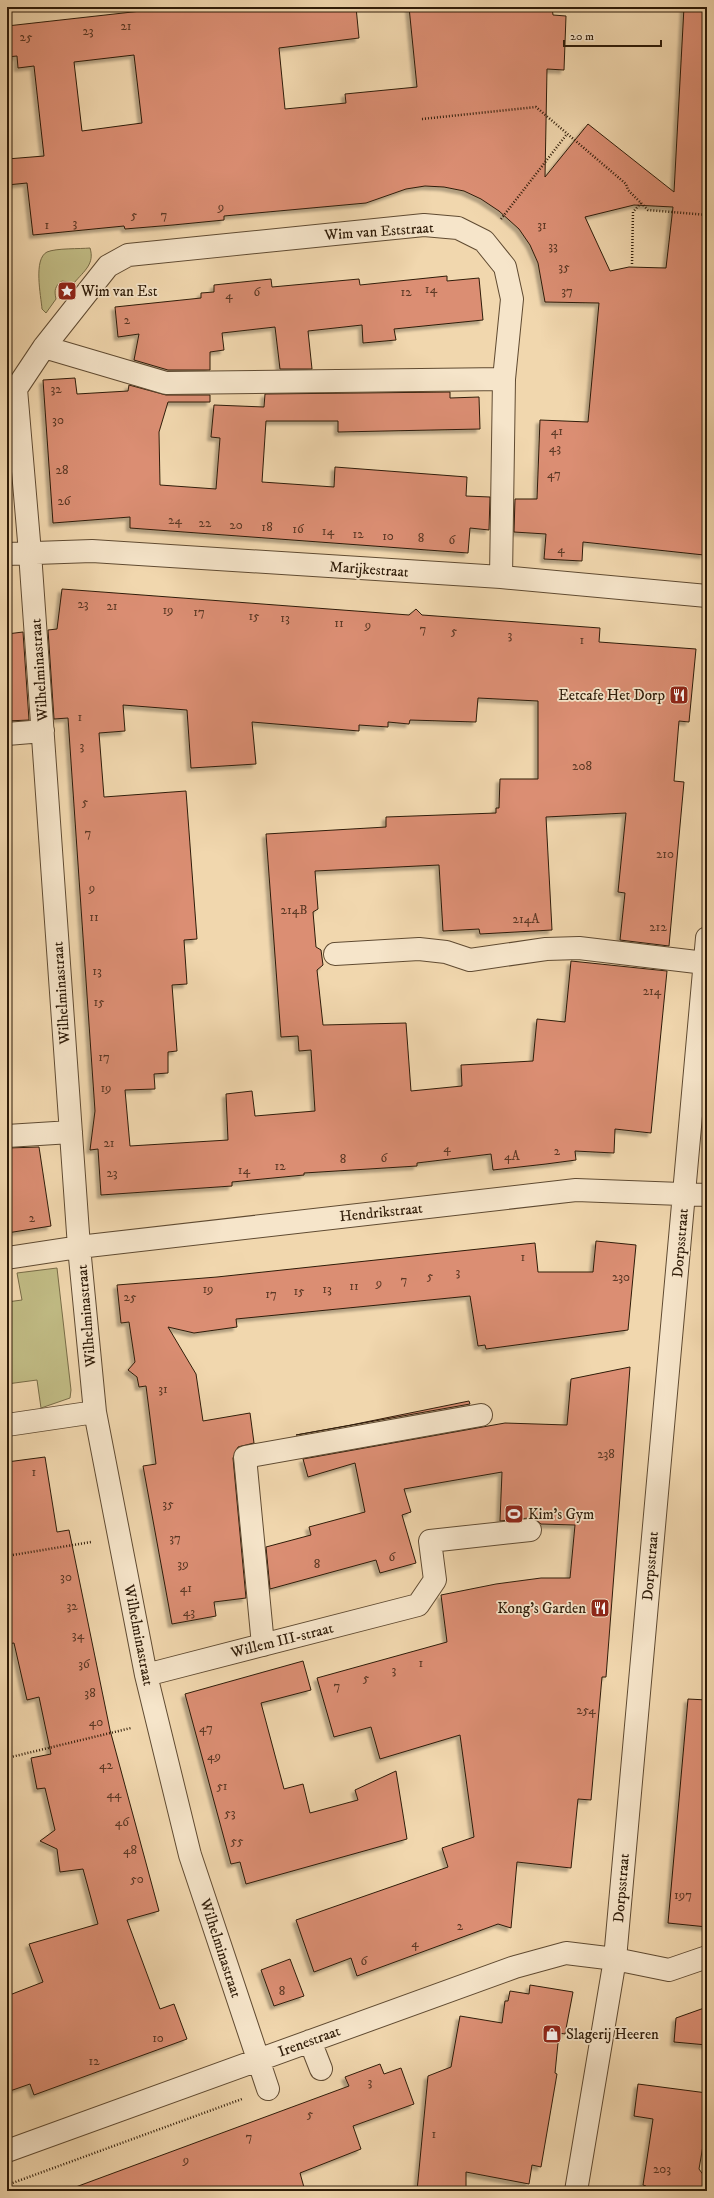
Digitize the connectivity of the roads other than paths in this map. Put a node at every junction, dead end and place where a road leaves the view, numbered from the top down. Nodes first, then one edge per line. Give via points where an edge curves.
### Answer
1 (44, 347) junction
2 (504, 379) junction
3 (11, 389) edge
4 (30, 553) junction
5 (7, 554) edge
6 (500, 578) junction
7 (707, 596) edge
8 (43, 731) junction
9 (7, 734) edge
10 (707, 938) edge
11 (335, 954) dead end
12 (705, 963) junction
13 (71, 1132) junction
14 (7, 1136) edge
15 (684, 1193) junction
16 (707, 1195) edge
17 (79, 1247) junction
18 (7, 1258) edge
19 (95, 1412) junction
20 (481, 1415) dead end
21 (7, 1425) edge
22 (530, 1530) dead end
23 (263, 1645) junction
24 (146, 1675) junction
25 (707, 1957) edge
26 (615, 1959) junction
27 (310, 2041) junction
28 (257, 2060) junction
29 (321, 2070) dead end
30 (268, 2089) road end
31 (7, 2151) edge
32 (576, 2191) edge

1 - 2 street via 166,383
1 - 2 street, Wim van Eststraat via 108,266 128,254 424,225 458,228 484,241 505,267 512,299
1 - 3 street, Wim van Eststraat
2 - 6 street, Wim van Eststraat
3 - 4 street
4 - 5 street, Marijkestraat
4 - 6 street, Marijkestraat via 92,551
4 - 8 street, Wilhelminastraat
6 - 7 street, Marijkestraat
8 - 9 street
8 - 13 street, Wilhelminastraat
10 - 12 street, Dorpsstraat
11 - 12 street via 419,949 446,952 470,960 546,949 579,948
12 - 15 street, Dorpsstraat
13 - 14 street
13 - 17 street, Wilhelminastraat
15 - 16 street, Hendrikstraat
15 - 17 street, Hendrikstraat via 576,1190
15 - 26 street, Dorpsstraat
17 - 18 street, Hendrikstraat
17 - 19 street, Wilhelminastraat
19 - 21 street
19 - 24 street, Wilhelminastraat
20 - 23 street via 245,1457
22 - 23 street, Willem III-straat via 430,1541 436,1580 418,1605
23 - 24 street, Willem III-straat
24 - 28 street, Wilhelminastraat via 190,1855
25 - 26 street, Irenestraat via 668,1970
26 - 27 street, Irenestraat via 566,1953 515,1967
26 - 32 street, Dorpsstraat
27 - 28 street, Irenestraat
27 - 29 street
28 - 30 street, Wilhelminastraat
28 - 31 street, Irenestraat

